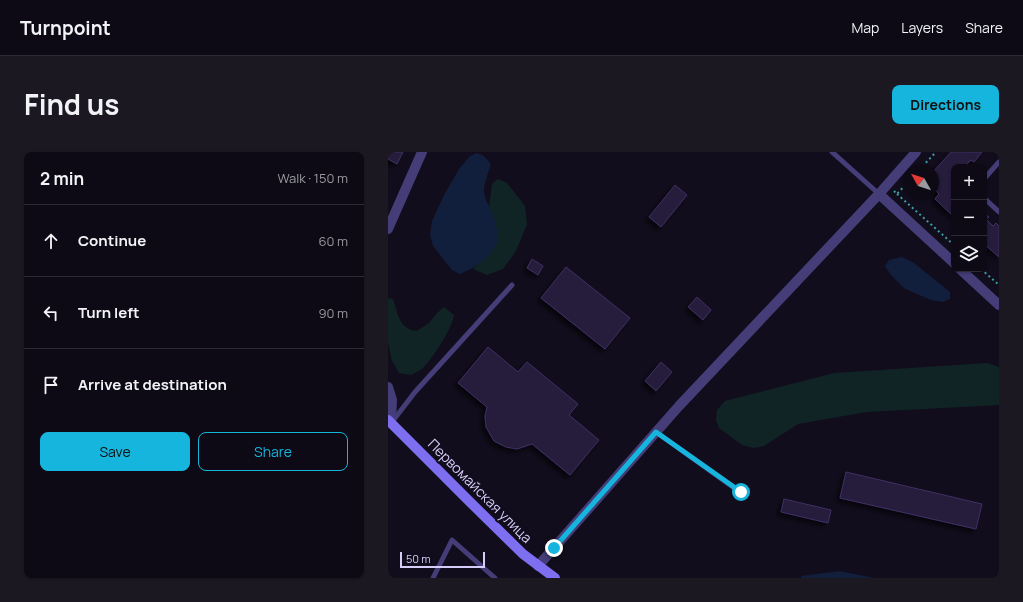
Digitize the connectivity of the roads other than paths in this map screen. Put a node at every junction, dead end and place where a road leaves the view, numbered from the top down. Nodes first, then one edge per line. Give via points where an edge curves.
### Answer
1 (422, 152) edge
2 (832, 152) edge
3 (916, 152) edge
4 (999, 162) edge
5 (987, 176) edge
6 (879, 194) junction
7 (986, 200) edge
8 (999, 212) edge
9 (388, 229) edge
10 (951, 260) edge
11 (963, 272) edge
12 (512, 285) dead end
13 (999, 305) edge
14 (388, 387) edge
15 (390, 421) edge
16 (656, 432) junction
17 (741, 492) dead end
18 (538, 566) junction
19 (433, 578) edge
20 (495, 578) edge
21 (555, 578) edge

1 - 9 street
2 - 6 lane
3 - 6 street
4 - 5 lane
6 - 10 street
6 - 16 street
7 - 8 lane
11 - 13 street
12 - 15 lane
14 - 15 street via 392,400
15 - 18 main road, Первомайская улица
16 - 17 lane
16 - 18 street
18 - 21 main road, Первомайская улица
19 - 20 lane via 452,540

